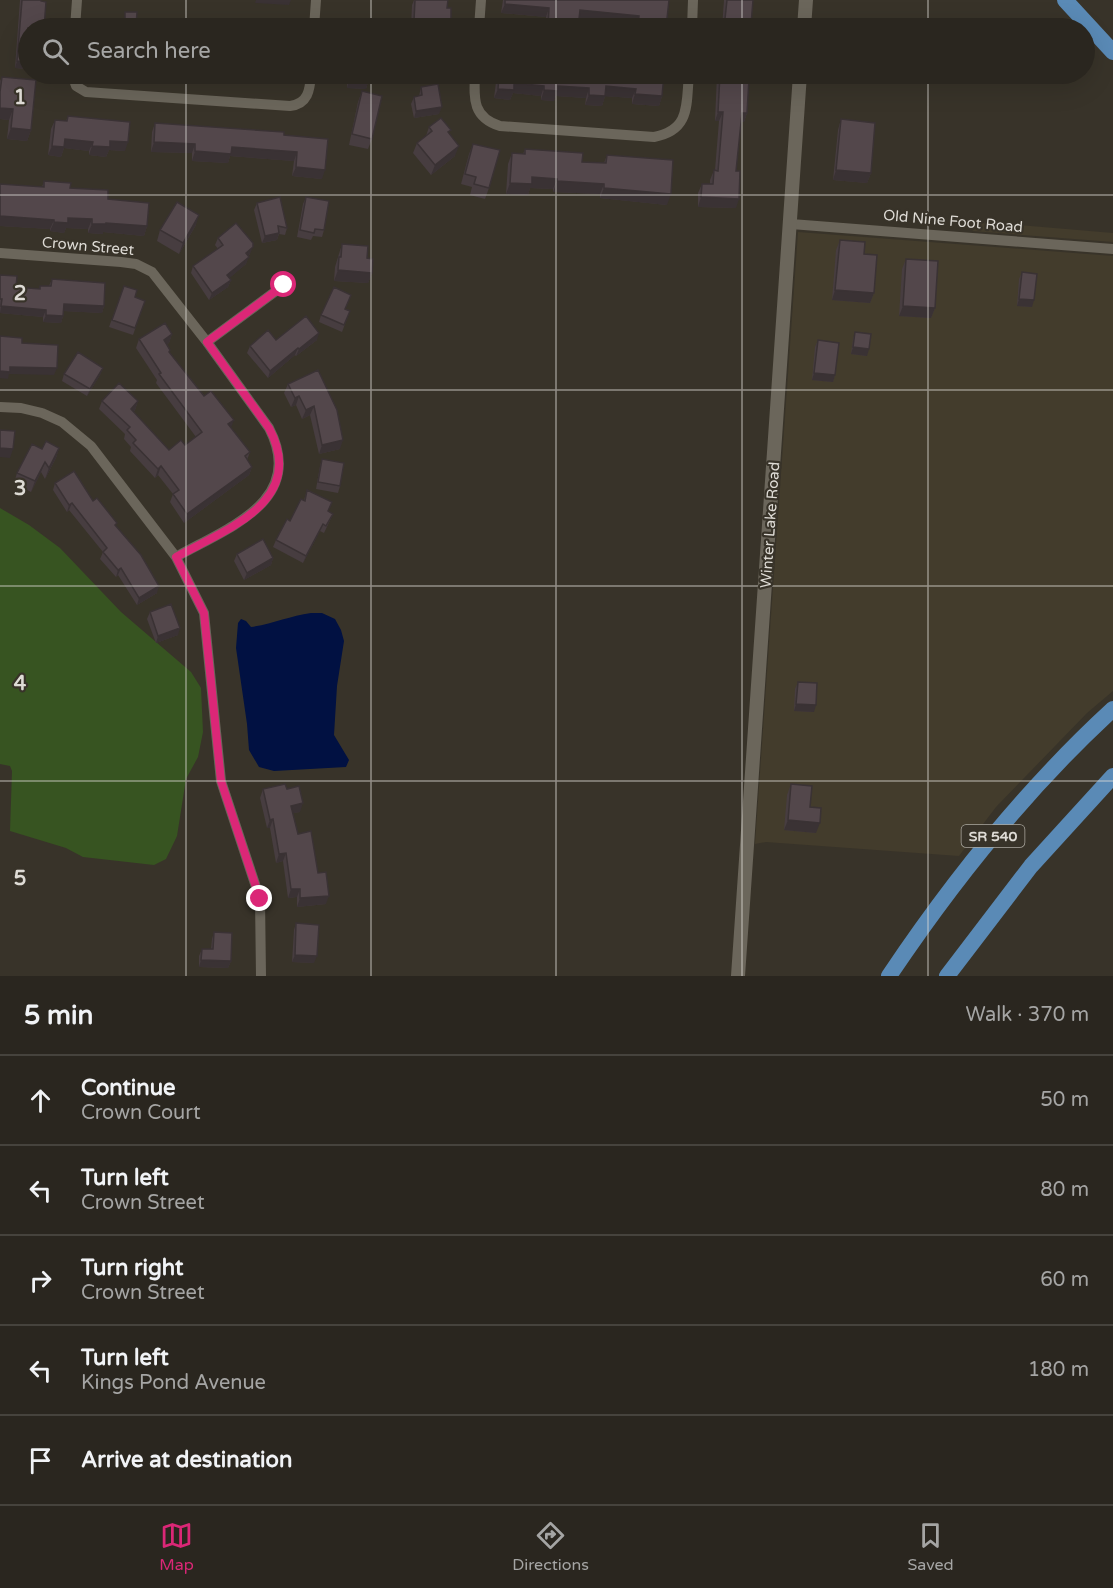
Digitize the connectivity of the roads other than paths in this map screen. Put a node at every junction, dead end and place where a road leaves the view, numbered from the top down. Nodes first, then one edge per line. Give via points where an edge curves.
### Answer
1 (77, 0) edge
2 (316, 0) edge
3 (481, 0) edge
4 (693, 0) edge
5 (806, 0) edge
6 (1065, 0) edge
7 (76, 18) edge
8 (315, 18) edge
9 (480, 18) edge
10 (692, 18) edge
11 (805, 18) edge
12 (1082, 18) edge
13 (1095, 32) edge
14 (1113, 52) edge
15 (79, 84) edge
16 (310, 84) edge
17 (475, 84) edge
18 (688, 84) edge
19 (799, 84) edge
20 (790, 224) junction
21 (1113, 249) edge
22 (0, 253) edge
23 (284, 285) dead end
24 (207, 342) junction
25 (0, 407) edge
26 (176, 557) junction
27 (1113, 709) edge
28 (1113, 776) edge
29 (261, 976) edge
30 (738, 976) edge
31 (889, 976) edge
32 (947, 976) edge

1 - 7 street
2 - 8 street
3 - 9 street
4 - 10 street
5 - 11 street
6 - 12 main road
13 - 14 main road
15 - 16 street via 86,92 290,106 306,98
17 - 18 street via 474,100 479,111 489,122 500,126 654,137 666,135 680,125 686,115
19 - 20 street, Winter Lake Road
20 - 21 street, Old Nine Foot Road
20 - 30 street, Winter Lake Road
22 - 24 street, Crown Street via 136,264 152,272
23 - 24 street
24 - 26 street, Crown Street via 269,428 278,451 279,472 262,505
25 - 26 street via 42,413 62,422 92,446
26 - 29 street via 204,613 221,781 260,899
27 - 31 main road, SR 540 via 1062,759 984,847
28 - 32 main road, SR 540 via 1031,867

